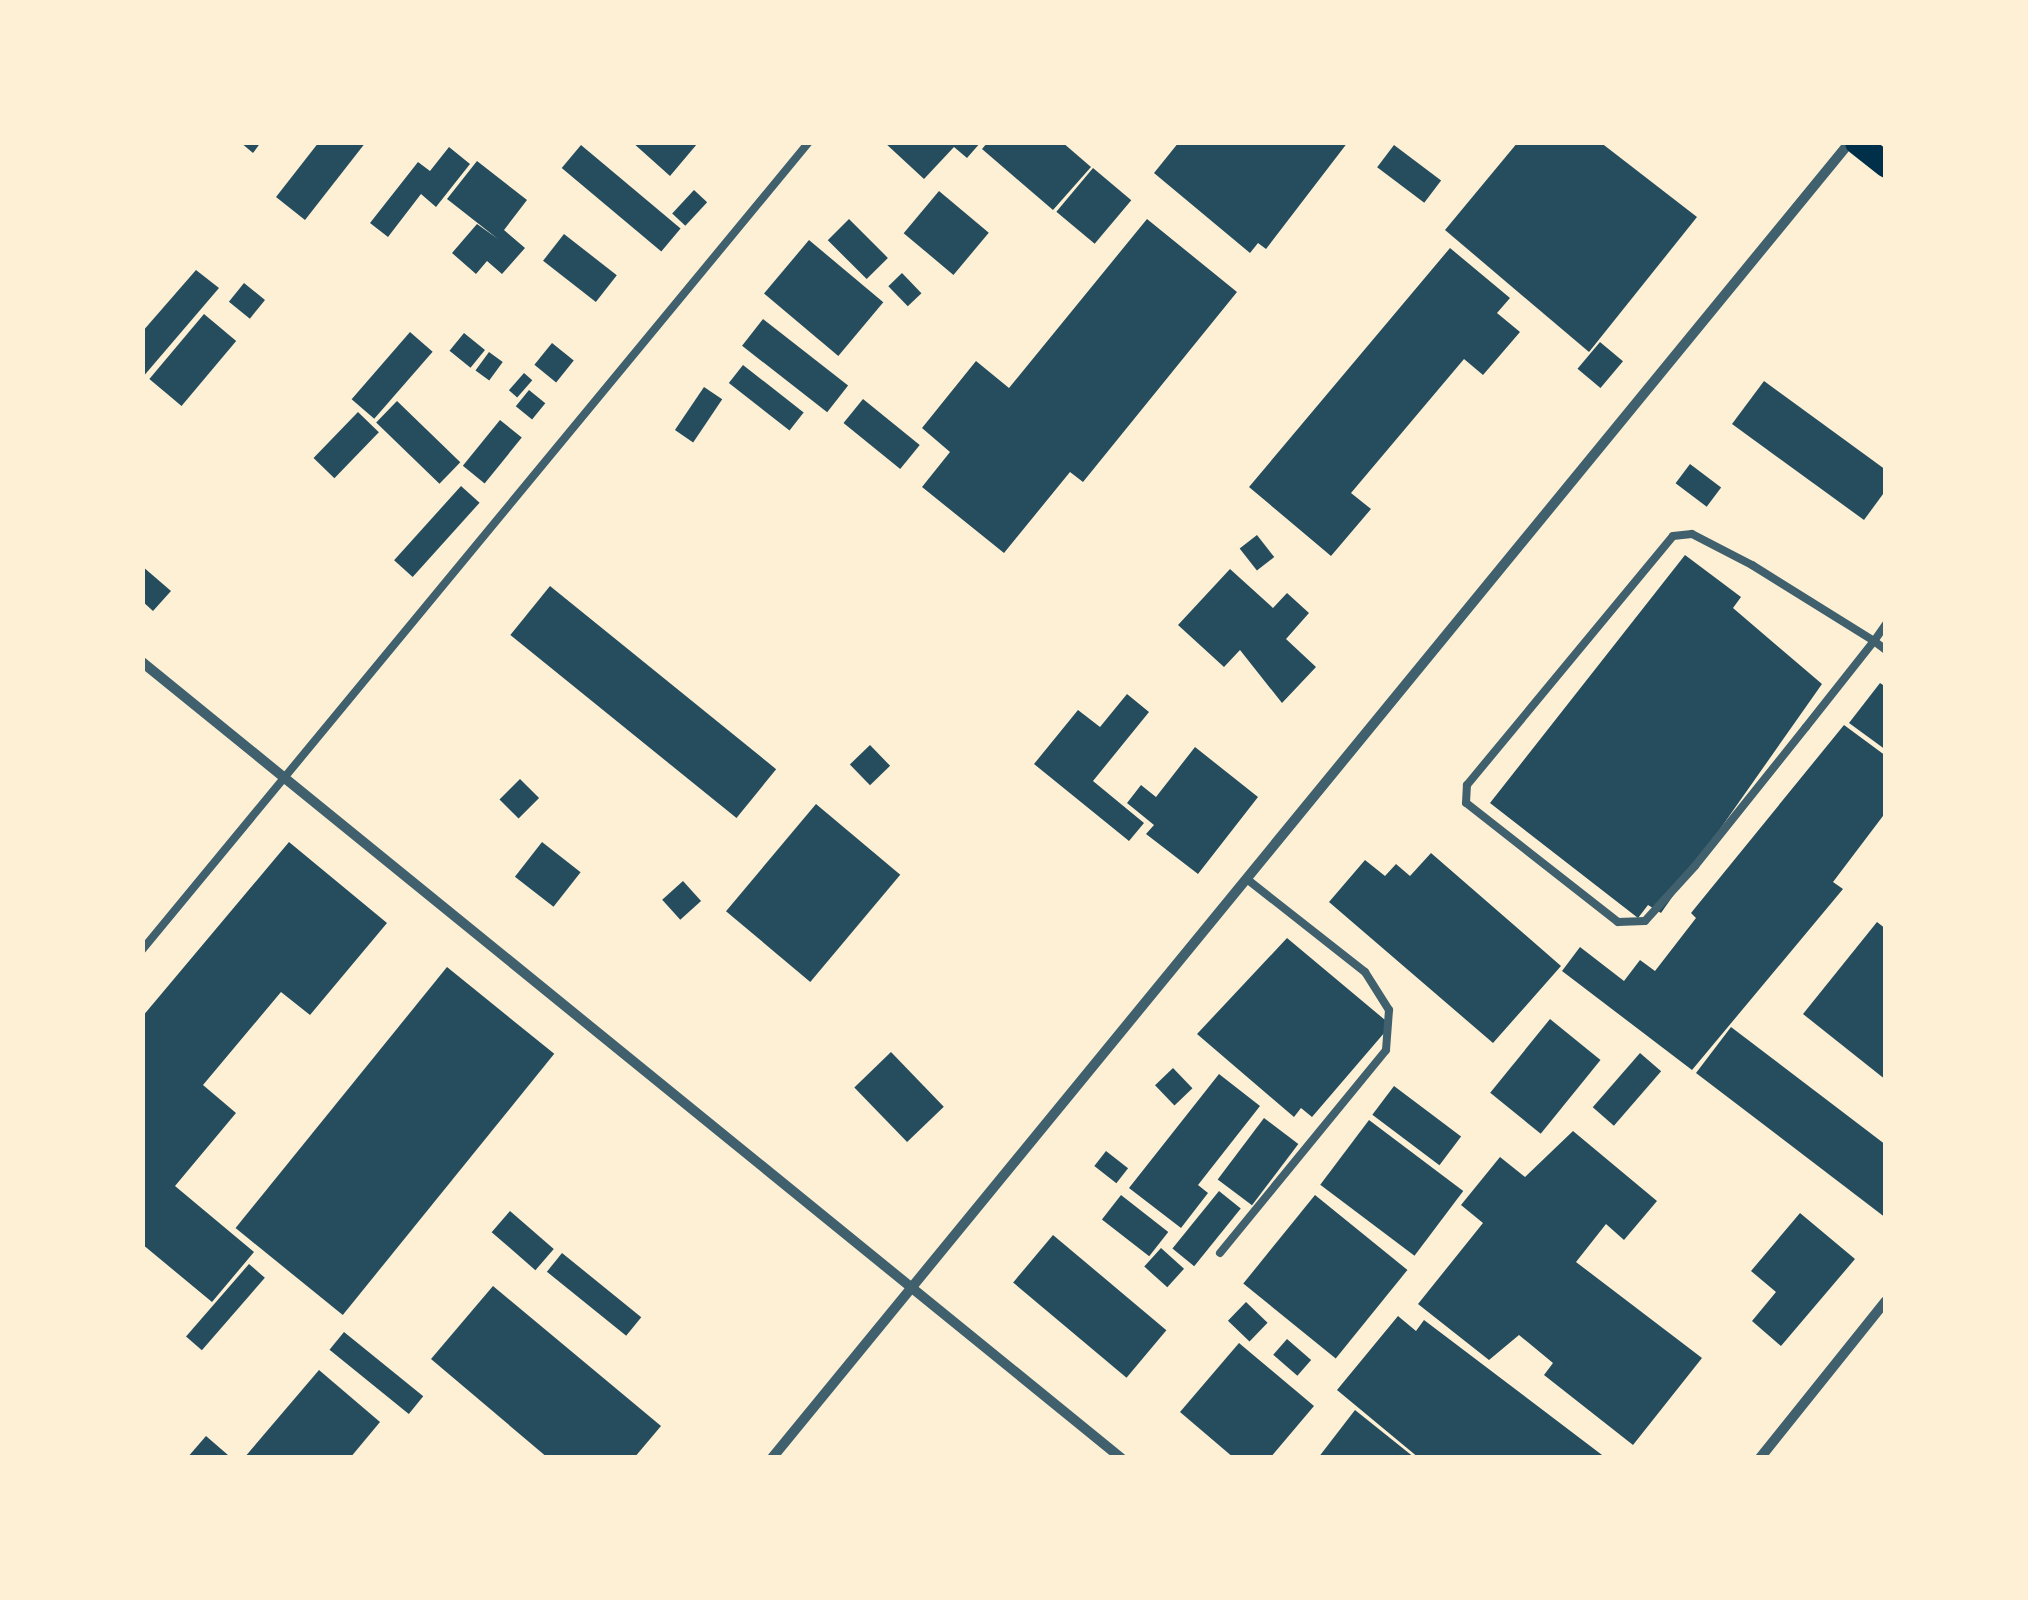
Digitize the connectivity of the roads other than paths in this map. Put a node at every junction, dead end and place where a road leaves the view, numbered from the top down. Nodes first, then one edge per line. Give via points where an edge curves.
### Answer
1 (810, 142) edge
2 (1853, 142) edge
3 (1886, 165) edge
4 (1886, 624) edge
5 (1874, 641) junction
6 (1886, 650) edge
7 (142, 662) edge
8 (283, 778) junction
9 (1247, 879) junction
10 (142, 950) edge
11 (1220, 1253) dead end
12 (911, 1289) junction
13 (1886, 1301) edge
14 (772, 1458) edge
15 (1120, 1458) edge
16 (1760, 1458) edge

1 - 8 lane
2 - 3 main road
2 - 9 street
4 - 5 lane
5 - 5 lane via 1752,564 1692,534 1673,536 1467,785 1466,804 1618,922 1645,921
5 - 6 lane
7 - 8 street
8 - 10 lane
8 - 12 street
9 - 11 lane via 1365,972 1389,1010 1386,1050
9 - 12 street
12 - 14 street
12 - 15 street
13 - 16 street

